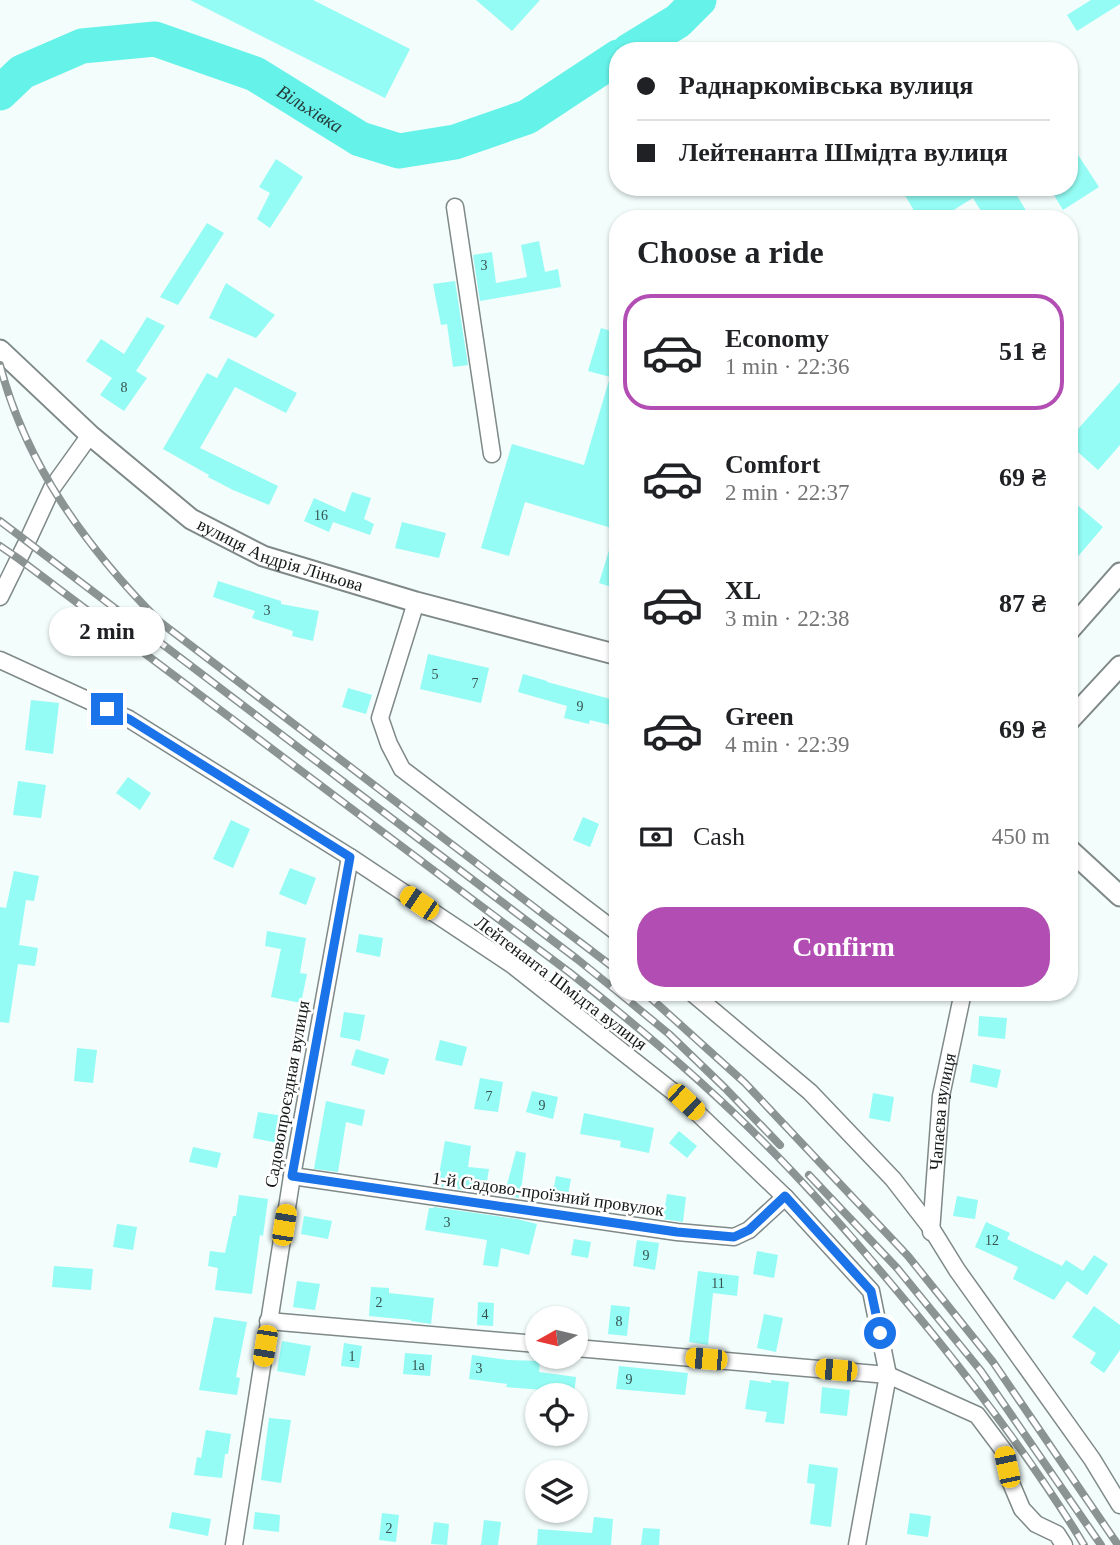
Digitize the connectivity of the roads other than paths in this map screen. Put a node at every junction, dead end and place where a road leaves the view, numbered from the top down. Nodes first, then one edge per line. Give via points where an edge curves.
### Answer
1 (455, 207) dead end
2 (0, 350) edge
3 (90, 435) junction
4 (492, 454) dead end
5 (1120, 573) edge
6 (0, 597) edge
7 (416, 603) junction
8 (1078, 621) edge
9 (609, 653) edge
10 (0, 660) edge
11 (1120, 666) edge
12 (1078, 711) edge
13 (350, 857) junction
14 (1078, 857) edge
15 (1120, 896) edge
16 (609, 926) edge
17 (702, 1001) edge
18 (961, 1001) edge
19 (292, 1176) junction
20 (785, 1196) junction
21 (931, 1231) junction
22 (268, 1321) junction
23 (525, 1344) edge
24 (588, 1349) edge
25 (888, 1375) junction
26 (1120, 1505) edge
27 (234, 1545) edge
28 (857, 1545) edge
29 (1064, 1545) edge

1 - 4 street
2 - 3 street, вулиця Андрія Ліньова
3 - 6 street via 52,488
3 - 7 street, вулиця Андрія Ліньова via 202,525 263,556
5 - 8 street
7 - 9 street, вулиця Андрія Ліньова
7 - 16 street via 380,718 402,769
10 - 13 street, Лейтенанта Шмідта вулиця via 129,719
11 - 12 street
13 - 19 street, Садовопроєздная вулиця
13 - 20 street, Лейтенанта Шмідта вулиця via 522,973 686,1102
14 - 15 street
17 - 21 street via 810,1092 893,1179
18 - 21 street, Чапаєва вулиця via 941,1097
19 - 20 street, 1-й Садово-проїзний провулок via 734,1237 749,1230
19 - 22 street, Садовопроєздная вулиця
20 - 25 street, Лейтенанта Шмідта вулиця via 871,1291
21 - 26 street
22 - 23 street
22 - 27 street, Садовопроєздная вулиця
24 - 25 street
25 - 28 street
25 - 29 street via 977,1415 1004,1451 1022,1509 1035,1524 1057,1534

